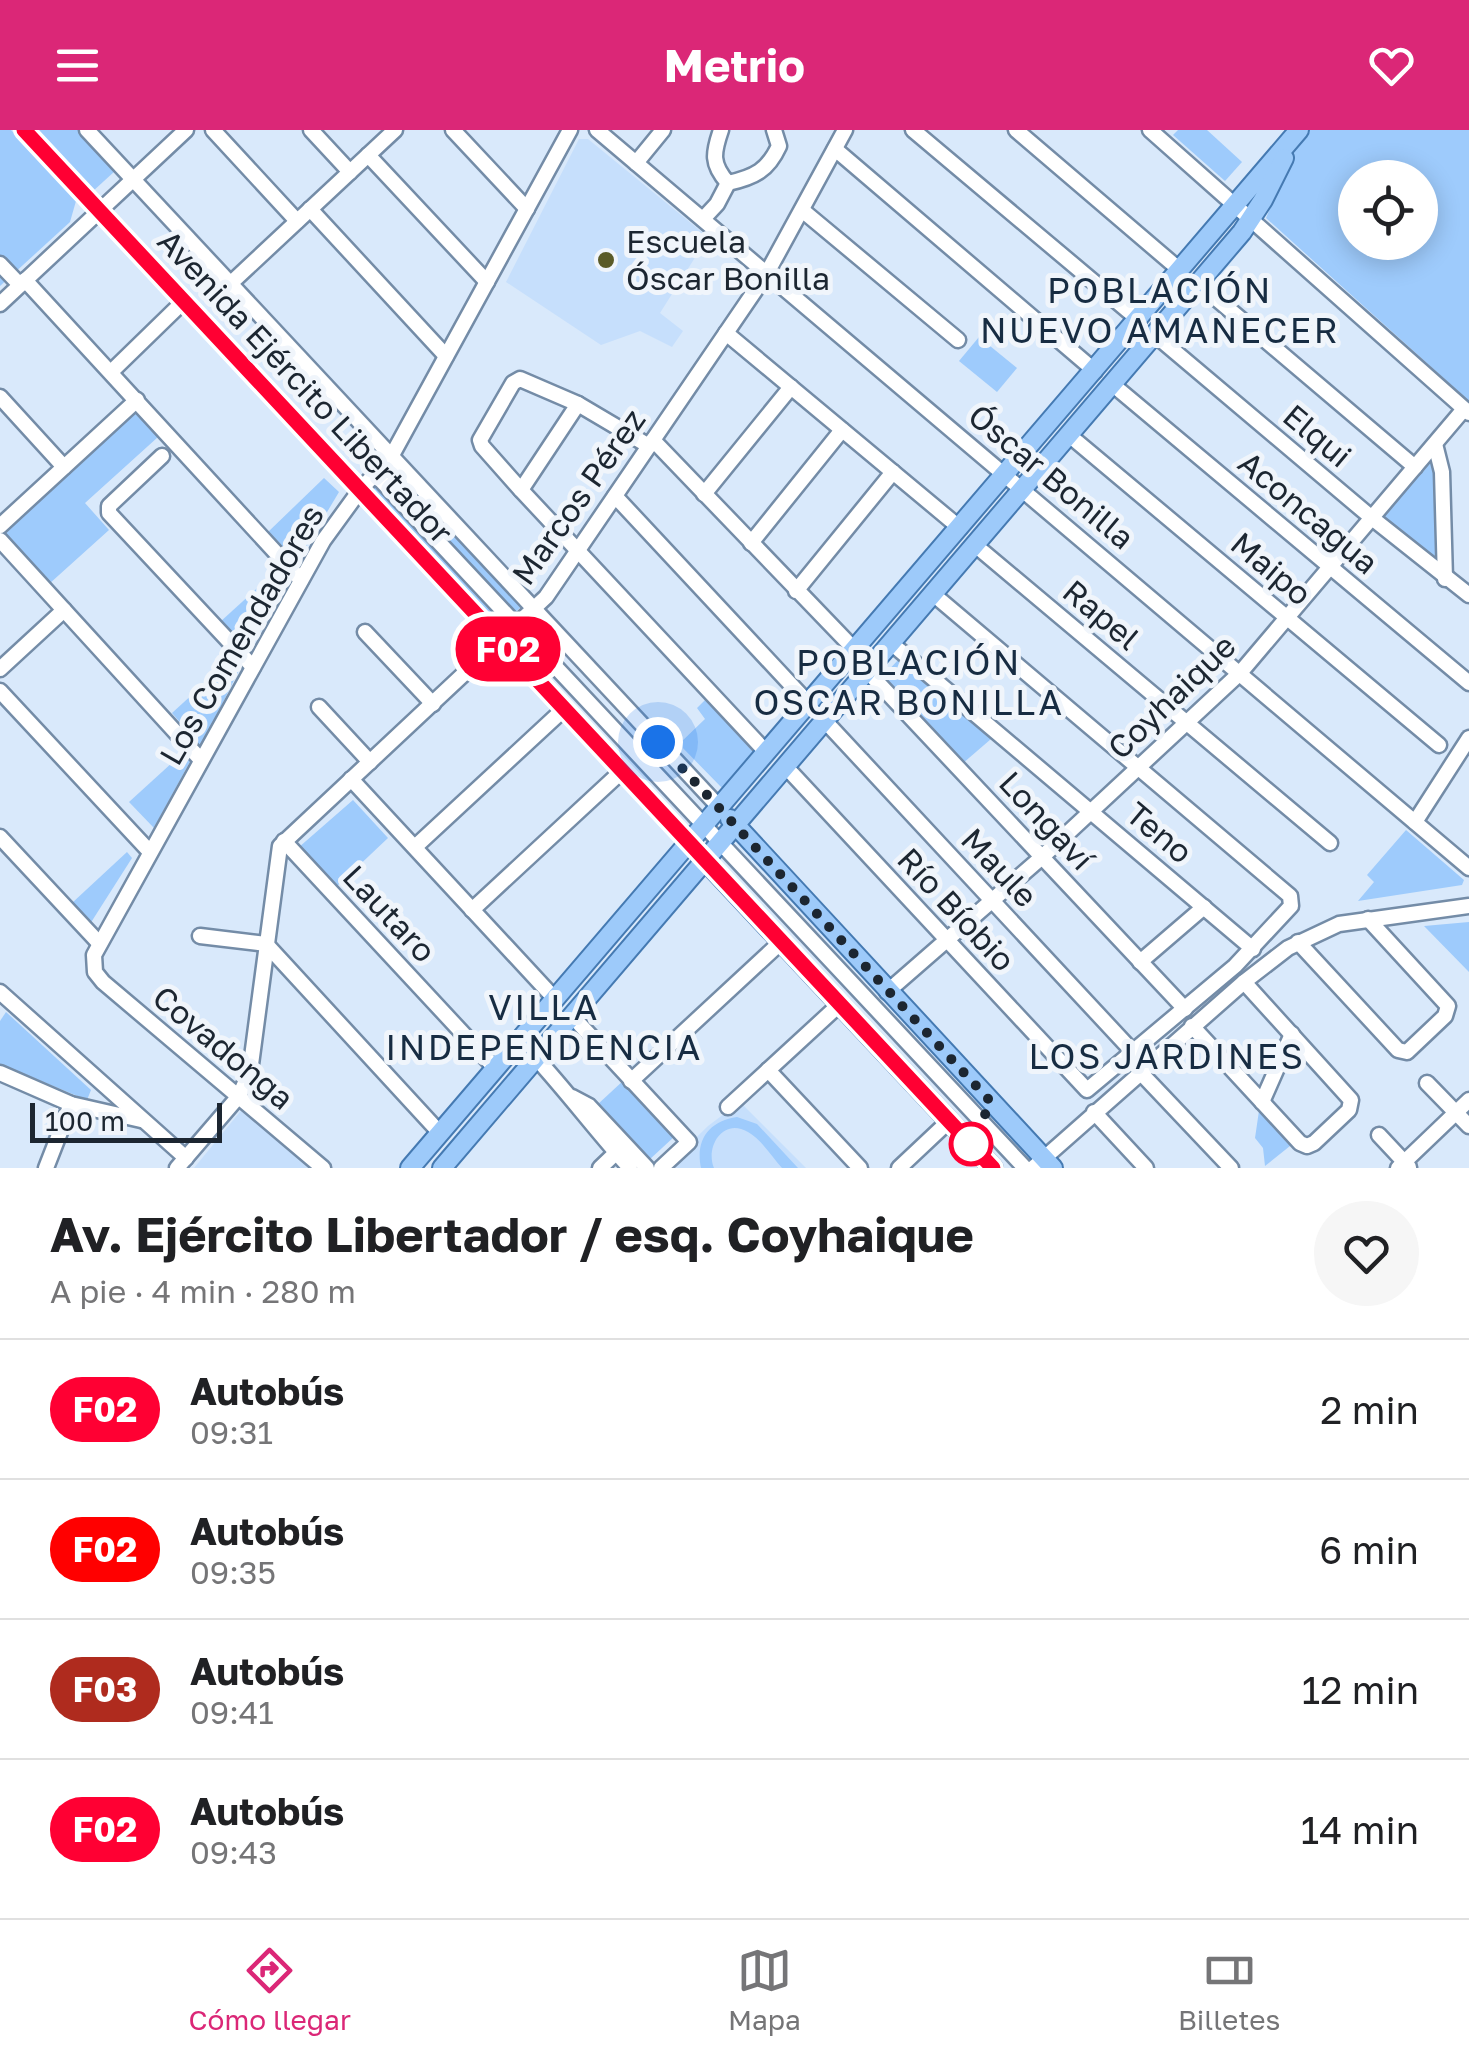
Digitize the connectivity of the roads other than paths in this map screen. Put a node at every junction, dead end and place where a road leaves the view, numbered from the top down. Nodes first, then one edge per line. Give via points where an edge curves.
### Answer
1 (24, 130) edge
2 (86, 130) edge
3 (186, 130) edge
4 (214, 130) edge
5 (311, 130) edge
6 (395, 130) edge
7 (453, 130) edge
8 (570, 130) edge
9 (597, 130) edge
10 (663, 130) edge
11 (721, 130) edge
12 (774, 130) edge
13 (845, 130) edge
14 (913, 130) edge
15 (1016, 130) edge
16 (1161, 133) edge
17 (1295, 135) edge
18 (834, 150) junction
19 (368, 155) junction
20 (636, 163) junction
21 (350, 172) junction
22 (133, 180) junction
23 (728, 183) junction
24 (1236, 207) junction
25 (310, 209) junction
26 (527, 209) junction
27 (802, 210) junction
28 (100, 211) junction
29 (703, 219) junction
30 (298, 220) junction
31 (1252, 220) junction
32 (0, 264) edge
33 (1181, 271) junction
34 (767, 273) junction
35 (23, 282) junction
36 (487, 282) junction
37 (1198, 283) junction
38 (230, 284) junction
39 (184, 301) junction
40 (0, 304) edge
41 (1138, 320) junction
42 (726, 333) junction
43 (1154, 334) junction
44 (958, 340) dead end
45 (446, 356) junction
46 (1095, 371) junction
47 (111, 372) junction
48 (1112, 384) junction
49 (791, 387) junction
50 (0, 398) edge
51 (137, 400) junction
52 (578, 404) junction
53 (1466, 411) edge
54 (842, 430) junction
55 (1069, 435) junction
56 (651, 443) junction
57 (1434, 444) junction
58 (162, 456) dead end
59 (391, 456) junction
60 (64, 467) junction
61 (1415, 467) junction
62 (893, 472) junction
63 (376, 474) junction
64 (1006, 475) junction
65 (1023, 489) junction
66 (360, 490) junction
67 (521, 490) junction
68 (704, 494) junction
69 (615, 496) junction
70 (1372, 518) junction
71 (0, 526) edge
72 (960, 528) junction
73 (0, 540) edge
74 (751, 543) junction
75 (975, 545) junction
76 (578, 550) junction
77 (1331, 568) junction
78 (1445, 578) junction
79 (301, 580) junction
80 (796, 592) junction
81 (933, 594) junction
82 (1469, 595) edge
83 (536, 609) junction
84 (64, 610) junction
85 (1288, 618) junction
86 (518, 626) junction
87 (365, 632) dead end
88 (501, 642) junction
89 (892, 643) junction
90 (855, 650) junction
91 (252, 668) junction
92 (0, 669) edge
93 (867, 671) junction
94 (1240, 674) junction
95 (1469, 684) edge
96 (0, 691) edge
97 (433, 704) junction
98 (808, 704) junction
99 (318, 707) dead end
100 (564, 709) junction
101 (825, 720) junction
102 (1188, 724) junction
103 (1468, 744) edge
104 (1438, 745) dead end
105 (767, 753) junction
106 (201, 760) junction
107 (370, 762) junction
108 (786, 767) junction
109 (1139, 769) junction
110 (622, 772) junction
111 (351, 779) junction
112 (720, 808) junction
113 (1092, 812) junction
114 (1415, 822) junction
115 (736, 825) junction
116 (704, 826) junction
117 (0, 837) edge
118 (284, 841) junction
119 (720, 843) junction
120 (1330, 843) dead end
121 (689, 844) junction
122 (414, 847) junction
123 (150, 852) junction
124 (1042, 858) junction
125 (705, 861) junction
126 (1469, 868) edge
127 (992, 901) junction
128 (1469, 906) edge
129 (1204, 908) junction
130 (472, 910) junction
131 (1368, 919) junction
132 (200, 936) dead end
133 (946, 940) junction
134 (781, 942) junction
135 (1298, 942) junction
136 (100, 944) junction
137 (266, 944) junction
138 (1253, 949) junction
139 (1140, 962) junction
140 (93, 966) joint
141 (1244, 982) junction
142 (0, 992) edge
143 (887, 992) junction
144 (555, 999) junction
145 (840, 1004) junction
146 (1185, 1009) junction
147 (572, 1016) junction
148 (1192, 1026) junction
149 (1292, 1034) junction
150 (1134, 1052) junction
151 (536, 1058) junction
152 (496, 1068) junction
153 (768, 1070) junction
154 (0, 1072) edge
155 (1140, 1072) junction
156 (631, 1081) junction
157 (1427, 1083) dead end
158 (239, 1096) junction
159 (1469, 1100) edge
160 (1262, 1102) junction
161 (71, 1104) junction
162 (728, 1106) dead end
163 (1094, 1112) junction
164 (1456, 1112) junction
165 (142, 1121) junction
166 (949, 1121) junction
167 (1469, 1126) edge
168 (440, 1133) junction
169 (1379, 1135) dead end
170 (621, 1149) junction
171 (182, 1163) edge
172 (1043, 1164) edge
173 (670, 1166) edge
174 (1404, 1166) edge
175 (46, 1168) edge
176 (324, 1168) edge
177 (410, 1168) edge
178 (442, 1168) edge
179 (600, 1168) edge
180 (630, 1168) edge
181 (646, 1168) edge
182 (860, 1168) edge
183 (899, 1168) edge
184 (993, 1168) edge
185 (1025, 1168) edge
186 (1146, 1168) edge
187 (1230, 1168) edge

1 - 28 street, Avenida Ejército Libertador
2 - 22 street, Avenida Ejército Libertador
3 - 22 street
4 - 30 street
5 - 21 street
6 - 19 street
7 - 26 street
8 - 26 street, Los Comendadores
9 - 20 street, Óscar Bonilla
10 - 20 street
11 - 23 street via 717,170
12 - 23 street via 780,146 772,163
13 - 18 street, Marcos Pérez
14 - 41 street
15 - 33 street
16 - 24 street
17 - 24 main road
17 - 31 main road
18 - 27 street, Marcos Pérez
18 - 46 street
19 - 21 street
19 - 36 street
20 - 29 street, Óscar Bonilla
21 - 25 street
22 - 28 street
22 - 38 street, Avenida Ejército Libertador
23 - 29 street
24 - 31 street
24 - 33 main road
25 - 30 street
25 - 45 street
26 - 36 street, Los Comendadores
27 - 34 street, Marcos Pérez
27 - 44 street
28 - 35 street
28 - 39 street, Avenida Ejército Libertador
29 - 34 street, Óscar Bonilla
30 - 38 street
31 - 37 main road
31 - 53 street
32 - 35 street
33 - 41 main road
34 - 42 street, Marcos Pérez
34 - 64 street, Óscar Bonilla
35 - 40 street
35 - 47 street
36 - 45 street, Los Comendadores
37 - 43 main road
37 - 61 street
38 - 59 street, Avenida Ejército Libertador
39 - 47 street
39 - 66 street, Avenida Ejército Libertador
41 - 46 main road
42 - 49 street
42 - 56 street, Marcos Pérez
43 - 48 main road
43 - 70 street, Elqui
45 - 59 street, Los Comendadores
46 - 64 main road
47 - 51 street
48 - 55 main road
48 - 77 street, Aconcagua
49 - 54 street
49 - 68 street
50 - 60 street
51 - 60 street
51 - 79 street
52 - 56 street
52 - 67 street
52 - 67 street via 517,379 480,442
53 - 57 street, Coyhaique
54 - 62 street
54 - 74 street
55 - 65 main road
55 - 85 street, Maipo
56 - 68 street
56 - 69 street, Marcos Pérez
57 - 61 street, Coyhaique
57 - 78 street via 1442,472
58 - 91 street via 108,513
59 - 63 street, Los Comendadores
59 - 83 street, Avenida Ejército Libertador
60 - 71 street
61 - 70 street, Coyhaique
62 - 72 street
62 - 80 street
63 - 66 street, Los Comendadores
63 - 86 street
64 - 65 street, Óscar Bonilla
64 - 72 main road
65 - 75 main road
65 - 94 street, Óscar Bonilla
66 - 79 street, Los Comendadores
66 - 88 street, Avenida Ejército Libertador
67 - 76 street
68 - 74 street
69 - 76 street, Marcos Pérez
69 - 98 street
70 - 77 street, Coyhaique
70 - 78 street, Elqui
72 - 90 main road
73 - 84 street
74 - 80 street
75 - 81 main road
75 - 102 street, Rapel
76 - 83 street, Marcos Pérez
76 - 105 street
77 - 85 street, Coyhaique
77 - 95 street, Aconcagua
78 - 82 street, Elqui
79 - 91 street, Los Comendadores
80 - 90 street
81 - 89 main road
81 - 109 street
83 - 86 street, Marcos Pérez
83 - 112 street, Avenida Ejército Libertador
84 - 92 street
84 - 106 street
85 - 94 street, Coyhaique
85 - 104 street, Maipo
86 - 88 street, Marcos Pérez
86 - 116 street
87 - 97 street
88 - 97 street, Marcos Pérez
88 - 100 street, Avenida Ejército Libertador
89 - 93 main road
89 - 113 street, Teno
90 - 98 main road
91 - 106 street, Los Comendadores
93 - 101 main road
93 - 124 street, Longaví
94 - 102 street, Coyhaique
94 - 114 street, Óscar Bonilla
96 - 123 street
97 - 107 street, Marcos Pérez
98 - 105 main road
99 - 107 street
100 - 110 street, Avenida Ejército Libertador
100 - 122 street
101 - 108 main road
101 - 127 street, Maule
102 - 109 street, Coyhaique
102 - 120 street, Rapel
103 - 114 street
105 - 112 main road
106 - 123 street, Los Comendadores
107 - 111 street, Marcos Pérez
108 - 115 main road
108 - 133 street, Río Bíobio
109 - 113 street, Coyhaique
109 - 138 street via 1293,901
110 - 121 street, Avenida Ejército Libertador
110 - 130 street
111 - 118 street, Marcos Pérez
111 - 122 street
112 - 115 main road, Avenida Ejército Libertador
112 - 116 main road
113 - 124 street, Coyhaique
113 - 129 street, Teno
114 - 126 street, Óscar Bonilla
115 - 119 main road
115 - 143 main road, Avenida Ejército Libertador
116 - 119 street
116 - 121 main road
117 - 136 street
118 - 137 street
118 - 152 street, Lautaro
119 - 125 main road
119 - 185 street
121 - 125 main road, Avenida Ejército Libertador
121 - 144 main road
122 - 130 street
123 - 136 street, Los Comendadores
124 - 127 street, Coyhaique
124 - 139 street, Longaví
125 - 134 main road, Avenida Ejército Libertador
125 - 147 main road
127 - 133 street, Coyhaique
127 - 150 street, Maule
128 - 131 street
129 - 138 street, Teno
129 - 139 street
130 - 144 street
131 - 135 street
131 - 135 street via 1448,1010 1404,1052
132 - 137 street
133 - 143 street, Coyhaique
133 - 150 street, Río Bíobio via 1087,1090
134 - 145 main road, Avenida Ejército Libertador
134 - 156 street
135 - 141 street
136 - 140 street, Los Comendadores
137 - 158 street via 252,1065
137 - 168 street
138 - 146 street
139 - 146 street, Longaví
140 - 158 street, Covadonga via 103,982
141 - 148 street
141 - 149 street
142 - 165 street
143 - 172 main road, Avenida Ejército Libertador
144 - 152 main road
145 - 153 street
145 - 166 main road, Avenida Ejército Libertador
146 - 150 street
147 - 151 main road
147 - 156 street
148 - 155 street
148 - 160 street
149 - 160 street
149 - 160 street via 1352,1104 1307,1146
151 - 170 street via 582,1116
151 - 178 main road
152 - 168 main road
153 - 162 street
153 - 182 street
154 - 161 street
155 - 163 street
155 - 187 street
156 - 173 street via 689,1142
157 - 164 street
158 - 171 street
158 - 176 street, Covadonga
159 - 164 street
161 - 165 street
161 - 175 street
163 - 172 street
163 - 186 street
164 - 167 street
164 - 174 street
165 - 171 street
166 - 183 street
166 - 184 main road, Avenida Ejército Libertador
168 - 177 main road
169 - 174 street
170 - 179 street
170 - 180 street
170 - 181 street

